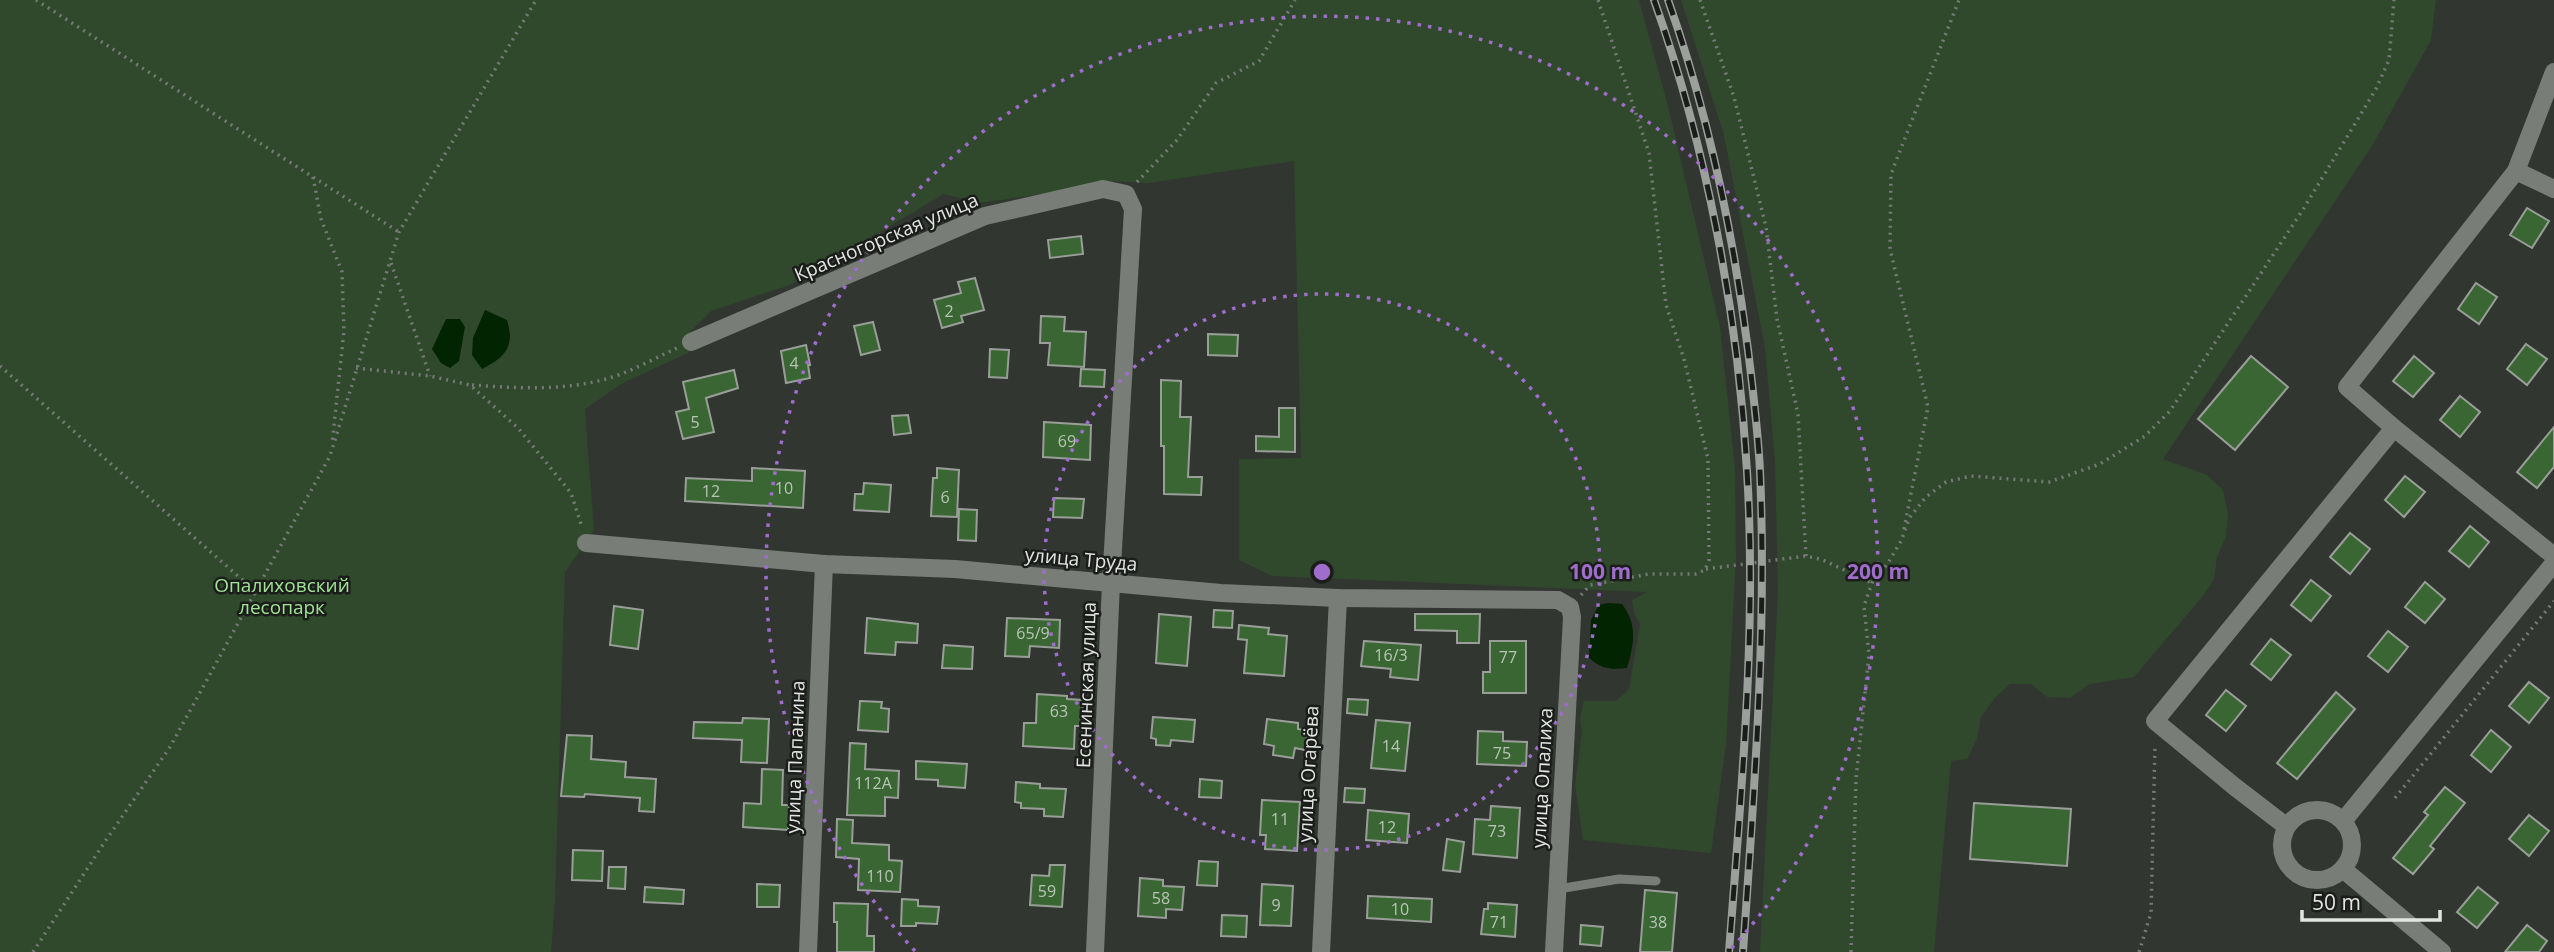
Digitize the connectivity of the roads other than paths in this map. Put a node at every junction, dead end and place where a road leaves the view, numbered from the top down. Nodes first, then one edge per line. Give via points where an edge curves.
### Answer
1 (2554, 72) edge
2 (2516, 171) junction
3 (2554, 189) edge
4 (1130, 202) joint
5 (691, 342) road end
6 (2394, 428) junction
7 (586, 543) road end
8 (2554, 556) edge
9 (2554, 563) edge
10 (824, 564) junction
11 (1111, 583) junction
12 (1338, 598) junction
13 (1570, 607) joint
14 (2344, 820) junction
15 (2286, 826) junction
16 (2344, 870) junction
17 (1656, 881) dead end
18 (1558, 889) junction
19 (808, 952) edge
20 (1095, 952) edge
21 (1321, 952) edge
22 (1554, 952) edge
23 (2442, 952) edge

1 - 2 street
2 - 3 street
2 - 6 street via 2347,387
4 - 5 street, Красногорская улица via 1103,190 985,216
4 - 11 street, Есенинская улица
6 - 8 street
6 - 15 street via 2155,721
7 - 10 street, улица Труда
9 - 14 street
10 - 11 street, улица Труда via 955,569
10 - 19 street, улица Папанина
11 - 12 street, улица Труда
11 - 20 street, Есенинская улица
12 - 13 street, улица Труда via 1558,600
12 - 21 street, улица Огарёва
13 - 18 street, улица Опалиха
14 - 15 street via 2325,809 2314,810 2303,812
14 - 16 street via 2353,836 2352,854
15 - 16 street via 2281,846 2288,866 2305,878 2326,880
16 - 23 street
17 - 18 lane via 1619,879
18 - 22 street, улица Опалиха

